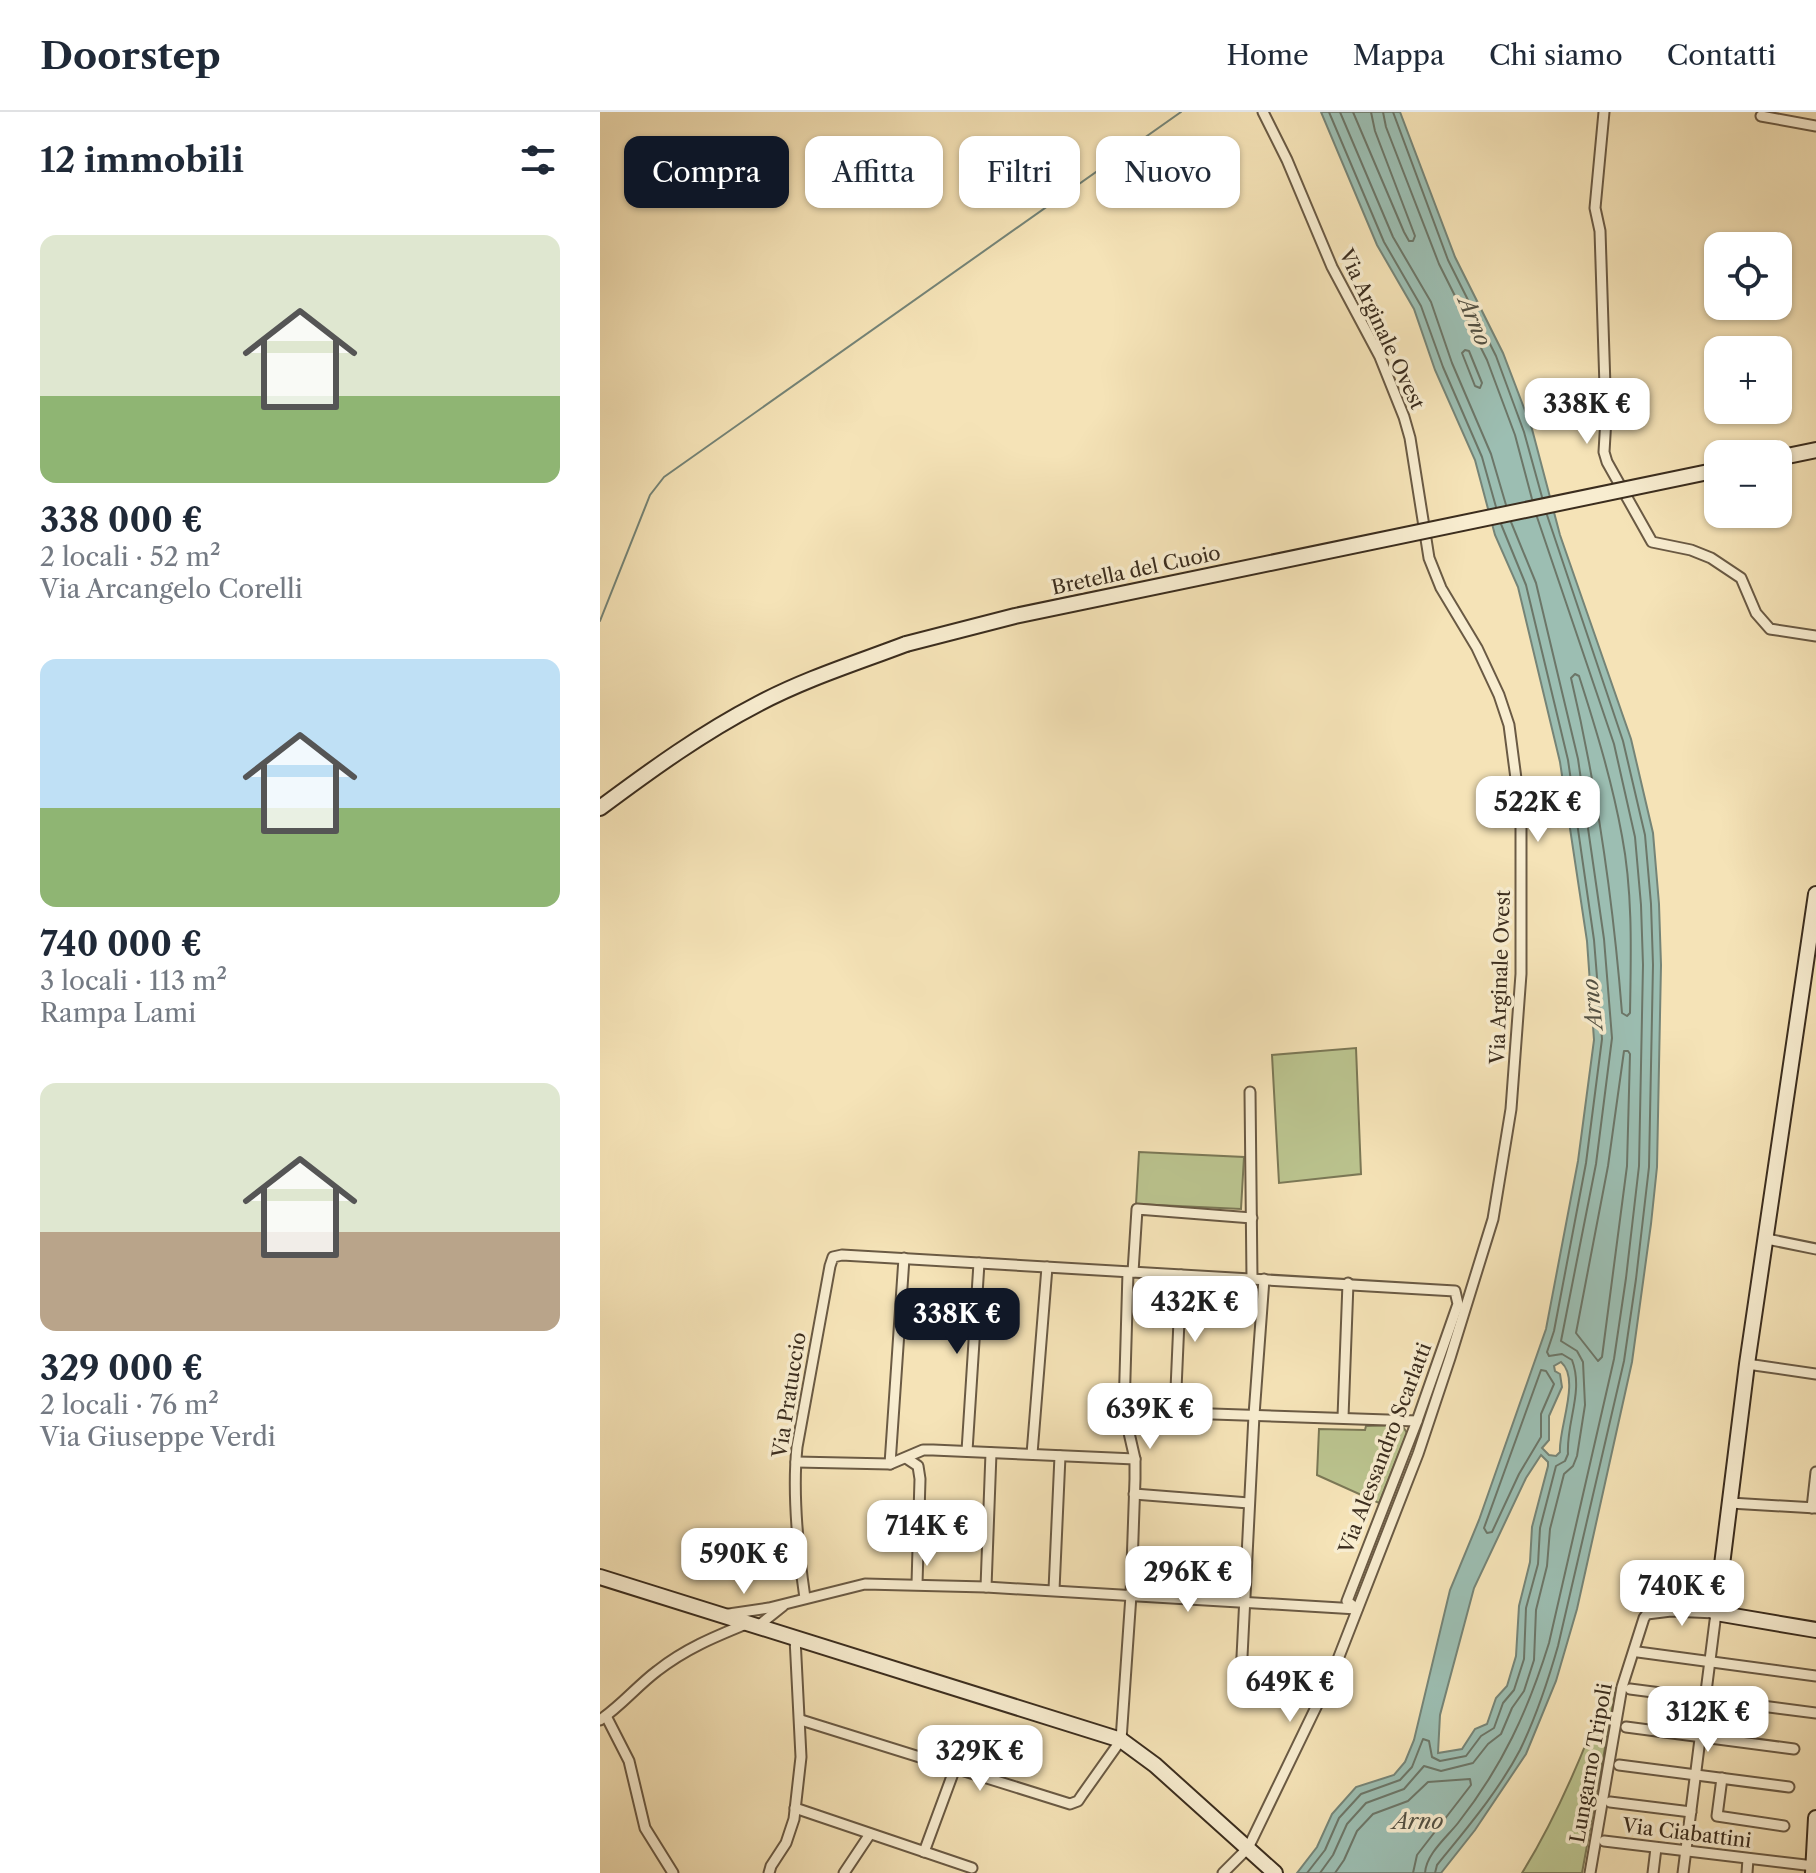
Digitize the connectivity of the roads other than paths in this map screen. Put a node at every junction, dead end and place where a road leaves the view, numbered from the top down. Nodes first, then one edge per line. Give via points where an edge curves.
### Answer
1 (1263, 112) edge
2 (1604, 112) edge
3 (1761, 116) dead end
4 (1816, 126) edge
5 (1816, 450) edge
6 (1792, 455) edge
7 (1704, 473) edge
8 (1816, 636) edge
9 (600, 808) edge
10 (1816, 894) edge
11 (1812, 958) edge
12 (1250, 1092) dead end
13 (1252, 1218) junction
14 (1767, 1239) junction
15 (1816, 1249) edge
16 (904, 1258) junction
17 (979, 1263) junction
18 (1047, 1267) junction
19 (1130, 1272) junction
20 (1181, 1275) junction
21 (1252, 1279) junction
22 (1264, 1279) junction
23 (1348, 1283) junction
24 (1747, 1364) junction
25 (1816, 1374) edge
26 (1124, 1411) junction
27 (1173, 1412) junction
28 (1254, 1415) junction
29 (1343, 1417) junction
30 (1417, 1421) junction
31 (967, 1451) junction
32 (991, 1453) junction
33 (1032, 1454) junction
34 (1060, 1456) junction
35 (906, 1458) junction
36 (1135, 1459) junction
37 (796, 1462) junction
38 (890, 1464) junction
39 (1816, 1472) edge
40 (1134, 1494) junction
41 (1249, 1503) junction
42 (1730, 1503) junction
43 (1814, 1508) edge
44 (600, 1577) edge
45 (917, 1584) junction
46 (986, 1587) junction
47 (1054, 1590) junction
48 (1131, 1595) junction
49 (805, 1598) junction
50 (1245, 1601) junction
51 (1357, 1609) junction
52 (773, 1610) junction
53 (1716, 1613) junction
54 (721, 1614) junction
55 (754, 1624) junction
56 (1816, 1630) edge
57 (791, 1637) junction
58 (1638, 1652) dead end
59 (1708, 1661) junction
60 (1816, 1676) edge
61 (1630, 1689) dead end
62 (1240, 1697) dead end
63 (1704, 1699) junction
64 (1816, 1713) edge
65 (603, 1718) edge
66 (801, 1720) junction
67 (1626, 1727) dead end
68 (1699, 1736) junction
69 (1121, 1740) junction
70 (1794, 1749) dead end
71 (1619, 1765) dead end
72 (955, 1768) junction
73 (1695, 1775) junction
74 (1722, 1778) junction
75 (1789, 1787) dead end
76 (1610, 1802) dead end
77 (795, 1808) junction
78 (1691, 1812) junction
79 (1816, 1818) edge
80 (1784, 1826) dead end
81 (870, 1834) junction
82 (1600, 1840) junction
83 (1815, 1846) edge
84 (1248, 1848) junction
85 (1656, 1848) junction
86 (1686, 1851) junction
87 (924, 1852) junction
88 (1748, 1859) junction
89 (972, 1868) dead end
90 (1814, 1870) edge
91 (673, 1873) edge
92 (769, 1873) edge
93 (844, 1873) edge
94 (1223, 1873) edge
95 (1275, 1873) edge
96 (1590, 1873) edge
97 (1653, 1873) edge
98 (1683, 1873) edge
99 (1747, 1873) edge

1 - 51 street, Via Arginale Ovest via 1404,417 1429,558 1499,695 1514,753 1521,817 1516,1060 1493,1219 1418,1454
2 - 8 street via 1595,208 1607,462 1652,542 1711,558 1741,578 1756,613 1770,629
3 - 4 street
5 - 6 main road
7 - 9 main road, Bretella del Cuoio, bridge via 1015,616 906,644 759,704 662,761
10 - 11 main road
11 - 14 main road
12 - 13 street
13 - 19 street via 1137,1209
13 - 21 street
14 - 15 street
14 - 24 main road
16 - 17 street
16 - 37 street, Via Pratuccio via 833,1257
16 - 38 street
17 - 18 street
17 - 31 street
18 - 19 street
18 - 33 street
19 - 20 street
19 - 26 street
20 - 21 street
20 - 27 street
21 - 22 street
22 - 23 street
22 - 28 street
23 - 29 street
23 - 30 street, Via Alessandro Scarlatti via 1450,1289 1458,1294
24 - 25 street
24 - 42 main road
26 - 27 street
26 - 36 street
27 - 28 street
28 - 29 street
28 - 41 street
29 - 30 street
30 - 51 street, Via Alessandro Scarlatti via 1347,1601
31 - 32 street
31 - 35 street via 923,1450
32 - 33 street
32 - 46 street
33 - 34 street
34 - 36 street
34 - 47 street
35 - 38 street
35 - 45 street via 918,1466 920,1479
36 - 40 street
37 - 38 street
37 - 49 street, Via Pratuccio
39 - 43 street
40 - 41 street
40 - 48 street
41 - 50 street
42 - 43 street
42 - 53 main road
44 - 54 main road
45 - 46 street
45 - 49 street via 865,1584
46 - 47 street
47 - 48 street
48 - 50 street
48 - 69 street
49 - 52 street
50 - 51 street
50 - 62 street
51 - 84 street, Via Arginale Ovest via 1333,1672
52 - 54 street
52 - 55 street
52 - 57 street via 777,1624
53 - 56 main road
53 - 59 street
53 - 82 street, Lungarno Tripoli via 1647,1614 1622,1687
54 - 55 main road
55 - 57 main road
55 - 65 street via 680,1655
57 - 66 street
57 - 69 main road
58 - 59 street
59 - 60 street
59 - 63 street
61 - 63 street
63 - 64 street
63 - 68 street
65 - 91 street via 629,1761 645,1828
66 - 72 street
66 - 77 street
67 - 68 street
68 - 70 street
68 - 73 street
69 - 72 street via 1078,1801 1070,1804
69 - 84 main road
71 - 73 street
72 - 87 street
73 - 74 street
73 - 78 street
74 - 75 street
74 - 80 street via 1717,1816
76 - 78 street
77 - 81 street
77 - 92 street via 792,1829
78 - 86 street
79 - 83 main road
81 - 87 street
81 - 93 street
82 - 85 street, Via Ciabattini
82 - 96 street, Lungarno Tripoli
83 - 90 main road
84 - 94 street, Via Arginale Ovest
84 - 95 main road
85 - 86 street, Via Ciabattini
85 - 97 street
86 - 88 street, Via Ciabattini
86 - 98 street
87 - 89 street
88 - 90 street, Via Ciabattini
88 - 99 street

